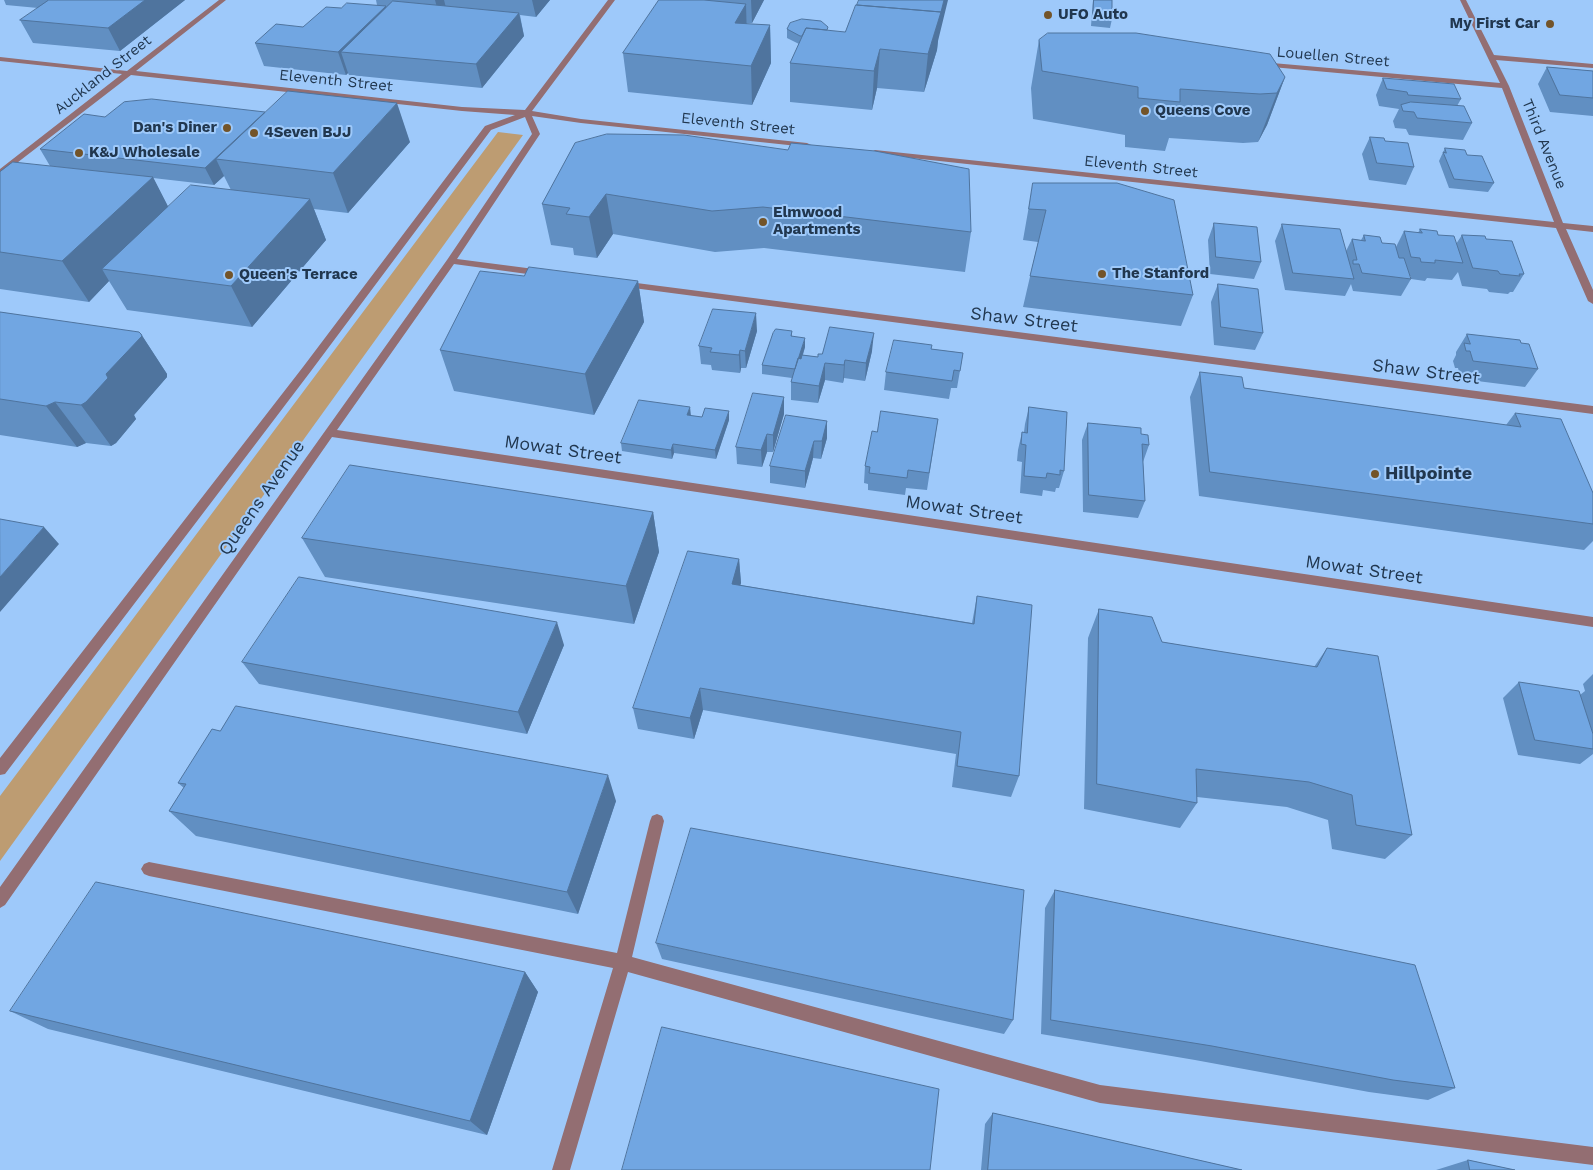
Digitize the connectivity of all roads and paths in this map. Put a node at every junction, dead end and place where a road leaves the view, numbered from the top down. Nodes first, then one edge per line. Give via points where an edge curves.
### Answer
1 (223, 0) edge
2 (612, 0) edge
3 (1463, 0) edge
4 (1492, 57) junction
5 (0, 59) edge
6 (1248, 63) edge
7 (1593, 66) edge
8 (128, 73) junction
9 (1505, 86) junction
10 (527, 113) junction
11 (820, 147) edge
12 (869, 152) edge
13 (0, 173) edge
14 (1560, 226) junction
15 (1593, 229) edge
16 (451, 261) junction
17 (548, 274) edge
18 (607, 282) edge
19 (1593, 301) edge
20 (1593, 410) edge
21 (329, 433) junction
22 (1593, 622) edge
23 (0, 769) edge
24 (656, 821) dead end
25 (149, 869) dead end
26 (0, 900) edge
27 (623, 962) junction
28 (1593, 1156) edge
29 (561, 1170) edge

1 - 8 street, Auckland Street
2 - 10 street
3 - 4 street, Third Avenue
4 - 7 street
4 - 9 street, Third Avenue
5 - 8 street, Eleventh Street
6 - 9 street, Louellen Street
8 - 10 street, Eleventh Street via 462,109
8 - 13 street, Auckland Street
9 - 14 street, Third Avenue
10 - 11 street, Eleventh Street
10 - 16 street, Queens Avenue via 536,134
10 - 23 street via 488,128
12 - 14 street, Eleventh Street
14 - 15 street, Eleventh Street
14 - 19 street, Third Avenue
16 - 17 street
16 - 21 street, Queens Avenue
18 - 20 street, Shaw Street
21 - 22 street, Mowat Street
21 - 26 street, Queens Avenue
24 - 27 street
25 - 27 street
27 - 28 street via 1100,1094
27 - 29 street

